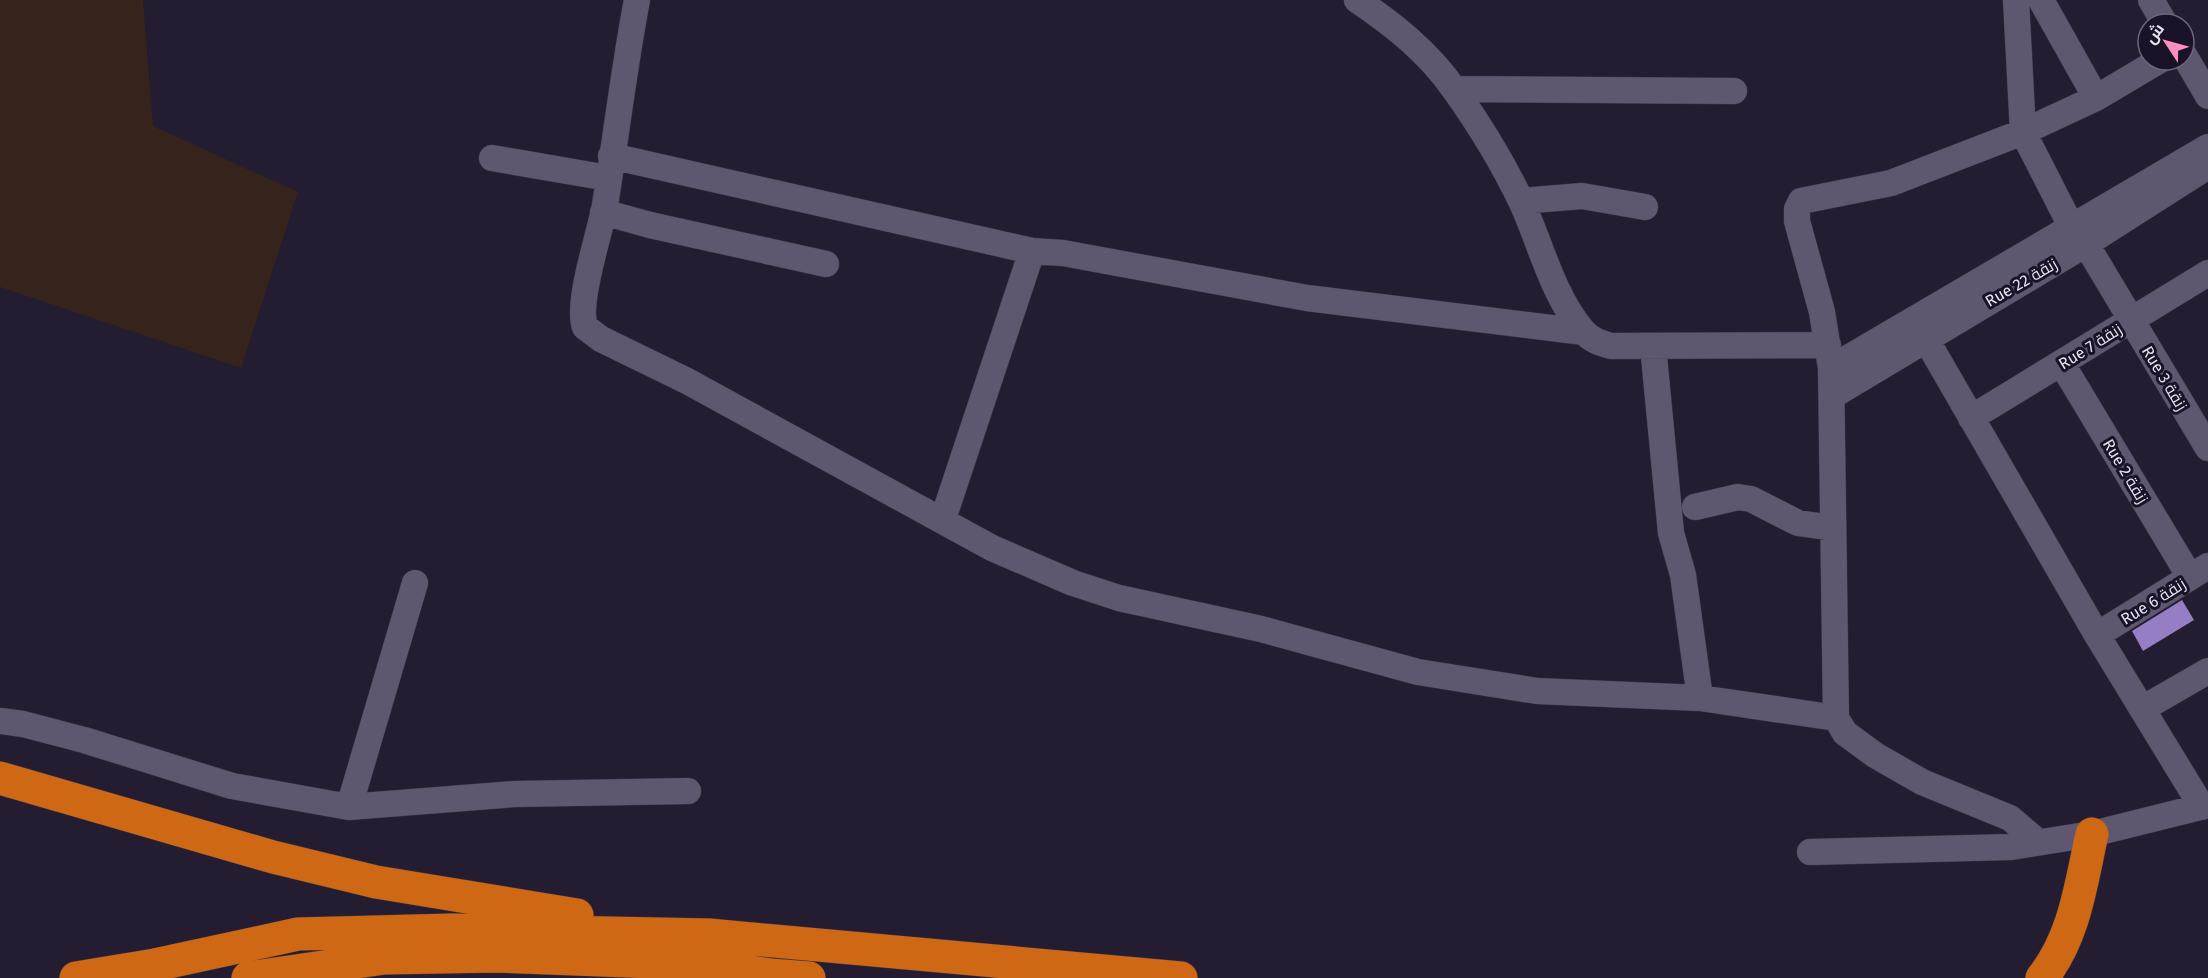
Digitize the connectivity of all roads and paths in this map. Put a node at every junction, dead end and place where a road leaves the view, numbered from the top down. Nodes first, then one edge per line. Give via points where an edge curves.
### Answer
1 (637, 0) edge
2 (1357, 0) edge
3 (2016, 0) edge
4 (2041, 0) edge
5 (2140, 72) edge
6 (2194, 72) edge
7 (1454, 89) junction
8 (1734, 92) dead end
9 (2208, 96) edge
10 (2096, 98) junction
11 (2023, 132) junction
12 (2208, 147) edge
13 (492, 158) dead end
14 (2208, 166) edge
15 (610, 167) junction
16 (1521, 201) junction
17 (1645, 207) dead end
18 (603, 212) junction
19 (2079, 236) junction
20 (1032, 251) junction
21 (826, 264) dead end
22 (2208, 273) edge
23 (2130, 321) junction
24 (1920, 330) junction
25 (1584, 332) junction
26 (1653, 346) junction
27 (1830, 356) junction
28 (2062, 364) junction
29 (1832, 396) junction
30 (1971, 418) junction
31 (2208, 448) edge
32 (1695, 507) dead end
33 (943, 519) junction
34 (1833, 528) junction
35 (2199, 572) edge
36 (415, 583) dead end
37 (2097, 635) junction
38 (2208, 671) edge
39 (1700, 698) junction
40 (2142, 710) junction
41 (1836, 718) junction
42 (0, 721) edge
43 (0, 778) edge
44 (688, 791) dead end
45 (2205, 806) edge
46 (349, 807) junction
47 (2092, 834) junction
48 (2038, 842) junction
49 (1810, 852) dead end
50 (709, 935) junction
51 (770, 975) junction
52 (76, 978) edge
53 (248, 978) edge
54 (544, 978) edge
55 (809, 978) edge
56 (1181, 978) edge
57 (2042, 978) edge

1 - 15 street
2 - 7 street via 1421,49
3 - 11 street
4 - 10 street
5 - 10 street
6 - 9 street
7 - 8 street
7 - 16 street
10 - 11 street
11 - 19 street, Rue 3 زنقة
11 - 27 street via 1891,183 1801,201 1797,221
12 - 19 street, Rue 22 زنقة
13 - 15 street
14 - 19 street, Rue 22 زنقة
15 - 18 street
15 - 20 street
16 - 17 street via 1582,196
16 - 25 street via 1567,308
18 - 21 street
18 - 33 street via 583,305 583,322 594,334
19 - 23 street, Rue 3 زنقة
19 - 24 street, Rue 22 زنقة
20 - 25 street via 1064,253 1306,298
20 - 33 street
22 - 23 street, Rue 7 زنقة
23 - 28 street, Rue 7 زنقة
23 - 31 street, Rue 3 زنقة
24 - 27 street, Rue 22 زنقة
24 - 29 street, Rue 22 زنقة
24 - 30 street
25 - 26 street via 1596,342 1611,346
26 - 27 street
26 - 39 street via 1671,533 1683,575
27 - 29 street
28 - 30 street, Rue 7 زنقة
28 - 35 street, Rue 2 زنقة
29 - 34 street
30 - 37 street
32 - 34 street via 1738,496 1798,523
33 - 39 street via 992,548 1119,598 1261,629 1418,672 1537,691
34 - 41 street
35 - 37 street, Rue 6 زنقة
36 - 46 street
37 - 40 street
38 - 40 street
39 - 41 street
40 - 45 street
41 - 48 street via 1845,734 1875,755 1931,786 2010,818
42 - 46 street via 84,740 232,786
43 - 50 highway via 273,857 376,882
44 - 46 street via 515,794
45 - 47 street
47 - 48 street
47 - 57 highway via 2068,932
48 - 49 street via 2011,847
50 - 52 highway via 452,930 298,934
50 - 56 highway
51 - 53 highway via 704,964 498,956 384,958
51 - 54 highway
51 - 55 highway

